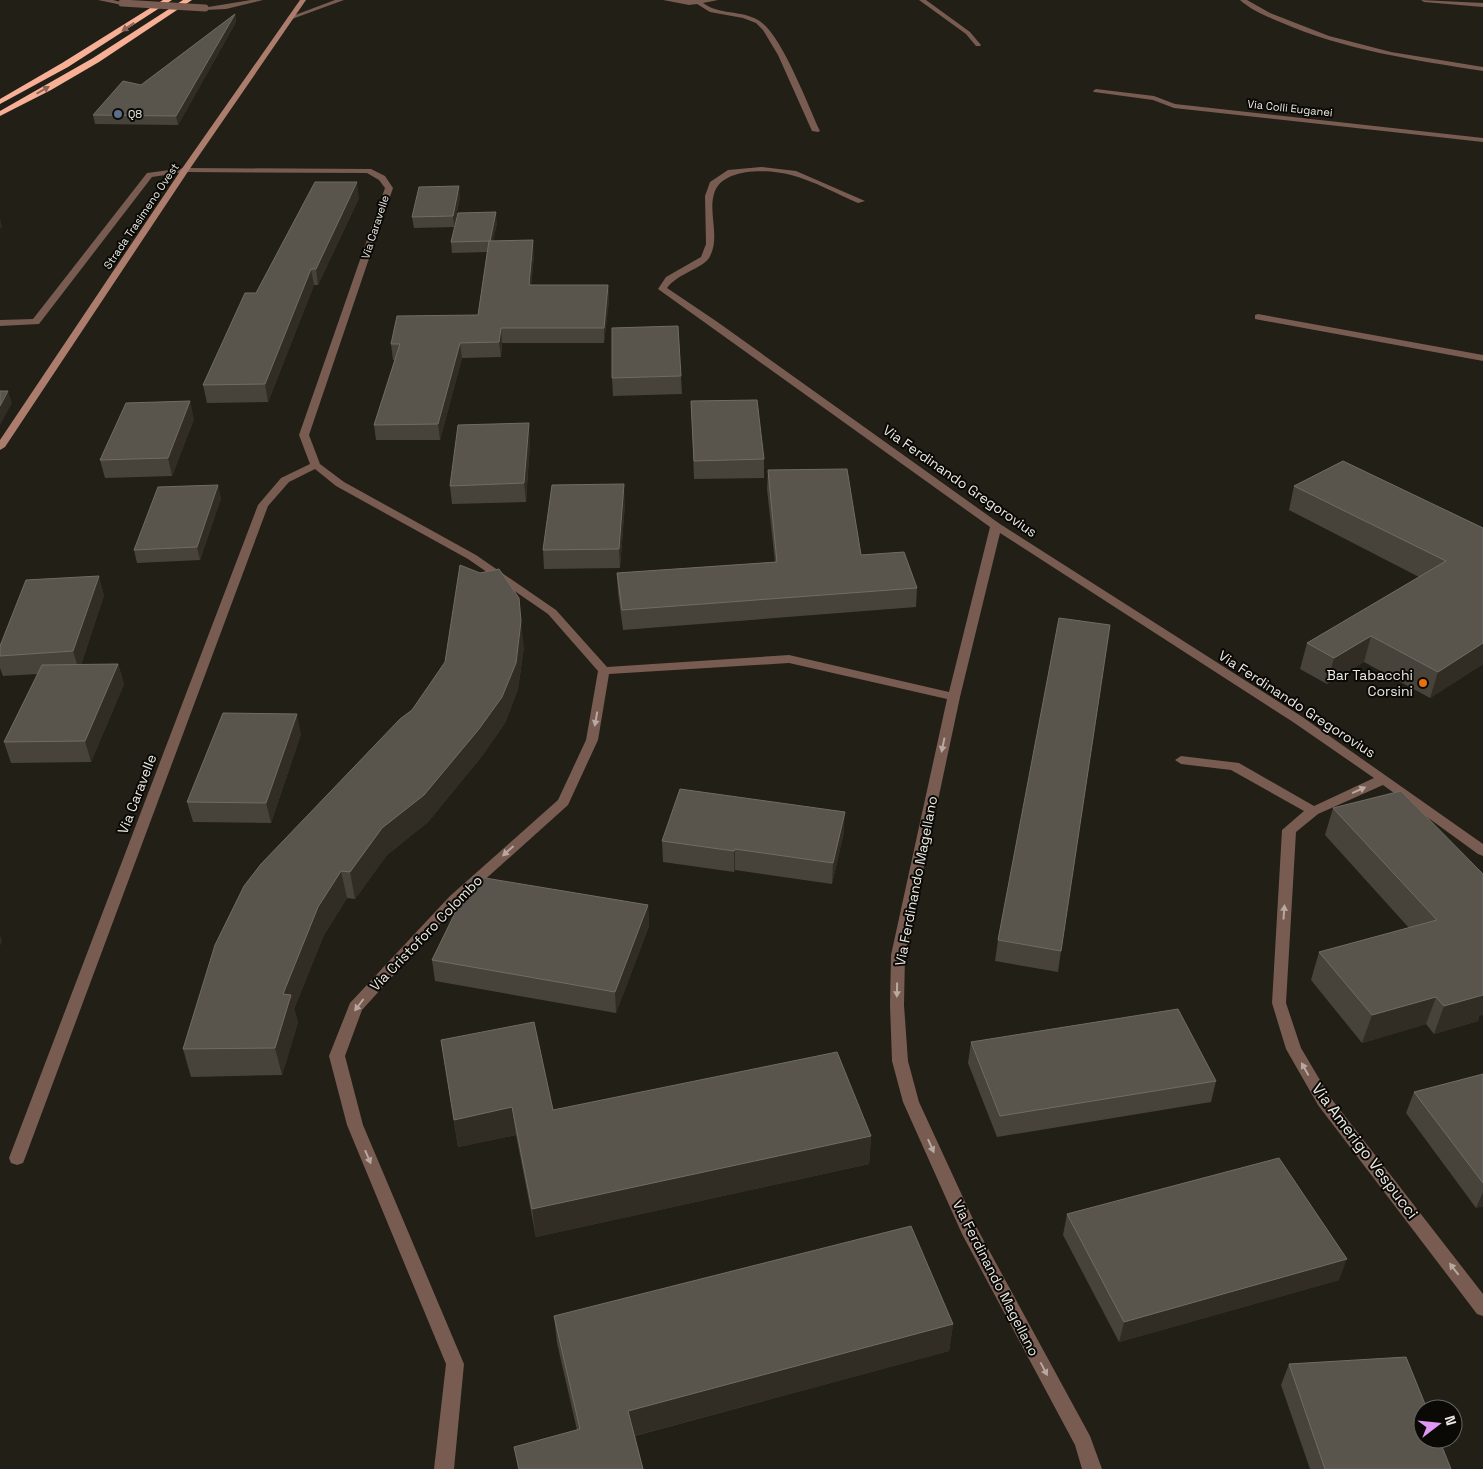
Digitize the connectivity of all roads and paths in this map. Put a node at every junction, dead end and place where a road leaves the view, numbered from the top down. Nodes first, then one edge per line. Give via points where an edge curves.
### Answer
1 (101, 0) edge
2 (168, 0) edge
3 (188, 0) edge
4 (260, 0) edge
5 (303, 0) edge
6 (340, 0) edge
7 (666, 0) edge
8 (715, 0) edge
9 (922, 0) edge
10 (1243, 0) edge
11 (1424, 0) edge
12 (699, 3) junction
13 (1483, 5) edge
14 (290, 18) junction
15 (978, 45) dead end
16 (1483, 69) edge
17 (1096, 91) dead end
18 (0, 102) edge
19 (0, 114) edge
20 (816, 131) dead end
21 (1483, 140) edge
22 (185, 170) junction
23 (861, 201) dead end
24 (1258, 317) dead end
25 (0, 323) edge
26 (1483, 358) edge
27 (0, 446) edge
28 (316, 464) junction
29 (996, 526) junction
30 (604, 671) junction
31 (954, 697) junction
32 (1181, 760) dead end
33 (1384, 779) junction
34 (1313, 810) junction
35 (1483, 851) edge
36 (17, 1158) dead end
37 (1483, 1308) edge
38 (444, 1469) edge
39 (1092, 1469) edge

1 - 4 street, bridge via 205,8
2 -> 18 highway
19 -> 3 highway via 84,66
5 - 14 main road, Strada Trasimeno Ovest
6 - 14 street
7 - 12 street
8 - 12 street
9 - 15 street via 968,32
10 - 16 street via 1267,15 1339,40 1413,58
11 - 13 street
12 - 20 street via 715,12 758,22 775,45
14 - 22 main road, Strada Trasimeno Ovest
17 - 21 street, Via Colli Euganei via 1154,98 1174,106
22 - 25 street via 150,175 36,322
22 - 27 main road, Strada Trasimeno Ovest
22 - 28 street, Via Caravelle via 368,171 382,178 389,188 304,435
23 - 29 street, Via Ferdinando Gregorovius via 793,173 761,169 731,172 713,184 709,196 710,244 705,258 669,279 662,289
24 - 26 street
28 - 30 street, Via Caravelle via 340,484 472,558 552,612
28 - 36 street, Via Caravelle via 285,480 263,505
29 - 31 street, Via Ferdinando Magellano
29 - 33 street, Via Ferdinando Gregorovius via 1297,719
30 - 31 street via 789,660
30 -> 38 street, Via Cristoforo Colombo via 592,740 563,802 455,898 355,1007 336,1056 355,1125 455,1364
31 -> 39 street, Via Ferdinando Magellano via 898,956 900,1062 912,1102 971,1234 1083,1442
32 - 34 street via 1234,766
34 -> 33 street, Via Amerigo Vespucci
33 - 35 street, Via Ferdinando Gregorovius
37 -> 34 street, Via Amerigo Vespucci via 1324,1101 1294,1049 1278,1003 1289,830

